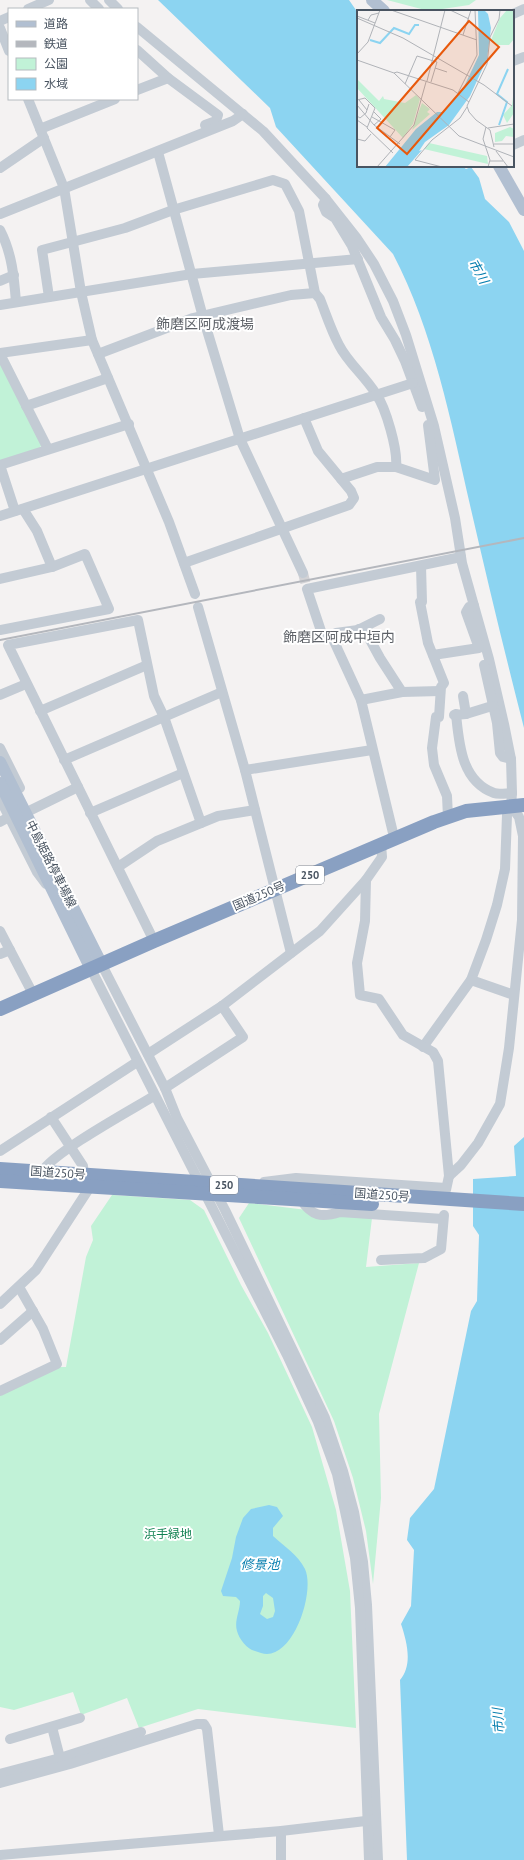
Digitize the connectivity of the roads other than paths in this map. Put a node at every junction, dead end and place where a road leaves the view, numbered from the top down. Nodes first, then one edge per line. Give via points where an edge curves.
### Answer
1 (49, 0) edge
2 (90, 0) edge
3 (110, 0) edge
4 (372, 0) edge
5 (30, 8) edge
6 (98, 8) edge
7 (117, 8) edge
8 (524, 9) edge
9 (383, 10) edge
10 (514, 14) edge
11 (0, 28) edge
12 (138, 28) edge
13 (2, 40) edge
14 (8, 49) edge
15 (138, 51) edge
16 (524, 57) edge
17 (514, 61) edge
18 (168, 78) junction
19 (138, 90) edge
20 (28, 100) edge
21 (113, 100) edge
22 (243, 114) junction
23 (42, 133) junction
24 (524, 140) edge
25 (514, 145) edge
26 (158, 152) junction
27 (500, 167) edge
28 (0, 168) edge
29 (100, 175) junction
30 (64, 188) junction
31 (326, 198) junction
32 (173, 210) junction
33 (524, 210) edge
34 (0, 214) edge
35 (0, 230) edge
36 (73, 242) junction
37 (5, 255) edge
38 (358, 259) junction
39 (309, 262) junction
40 (192, 274) junction
41 (14, 275) junction
42 (0, 281) edge
43 (81, 292) junction
44 (315, 293) junction
45 (49, 297) junction
46 (16, 302) junction
47 (0, 305) edge
48 (203, 317) junction
49 (92, 340) junction
50 (0, 353) edge
51 (98, 354) junction
52 (108, 378) junction
53 (414, 383) junction
54 (376, 394) junction
55 (26, 406) junction
56 (304, 418) junction
57 (129, 424) junction
58 (431, 426) junction
59 (240, 439) junction
60 (48, 449) junction
61 (0, 465) edge
62 (396, 467) junction
63 (147, 470) junction
64 (341, 479) junction
65 (19, 510) junction
66 (0, 516) edge
67 (282, 528) junction
68 (461, 557) junction
69 (184, 563) junction
70 (421, 566) junction
71 (52, 567) junction
72 (303, 573) tunnel mouth
73 (0, 579) edge
74 (195, 594) dead end
75 (474, 606) junction
76 (198, 607) dead end
77 (380, 619) dead end
78 (359, 629) junction
79 (0, 630) edge
80 (332, 637) junction
81 (479, 648) junction
82 (433, 655) junction
83 (147, 665) junction
84 (26, 684) junction
85 (222, 692) junction
86 (402, 692) junction
87 (440, 692) junction
88 (0, 695) edge
89 (463, 696) dead end
90 (360, 700) junction
91 (492, 706) junction
92 (40, 711) junction
93 (466, 714) junction
94 (164, 717) junction
95 (0, 748) edge
96 (372, 750) junction
97 (512, 759) junction
98 (64, 760) junction
99 (1, 764) edge
100 (245, 770) junction
101 (183, 773) junction
102 (0, 783) edge
103 (78, 787) junction
104 (0, 799) edge
105 (516, 802) edge
106 (30, 810) junction
107 (255, 810) junction
108 (90, 813) junction
109 (448, 817) junction
110 (5, 820) edge
111 (201, 823) junction
112 (394, 837) junction
113 (381, 844) junction
114 (118, 868) junction
115 (366, 880) junction
116 (62, 885) junction
117 (277, 889) junction
118 (53, 894) junction
119 (0, 930) edge
120 (154, 941) junction
121 (10, 950) junction
122 (291, 953) junction
123 (0, 954) edge
124 (97, 967) junction
125 (472, 980) junction
126 (33, 994) junction
127 (514, 995) junction
128 (222, 1006) junction
129 (0, 1009) edge
130 (423, 1047) junction
131 (148, 1054) junction
132 (137, 1062) junction
133 (165, 1088) junction
134 (154, 1096) junction
135 (51, 1117) junction
136 (71, 1147) junction
137 (0, 1151) edge
138 (0, 1169) edge
139 (42, 1172) junction
140 (449, 1176) junction
141 (0, 1181) edge
142 (87, 1181) junction
143 (208, 1188) junction
144 (446, 1203) junction
145 (524, 1204) edge
146 (524, 1213) edge
147 (381, 1260) dead end
148 (19, 1287) junction
149 (2, 1298) edge
150 (33, 1311) junction
151 (0, 1340) edge
152 (0, 1391) edge
153 (80, 1718) dead end
154 (52, 1727) junction
155 (141, 1732) dead end
156 (10, 1739) dead end
157 (60, 1758) junction
158 (0, 1774) edge
159 (0, 1783) edge
160 (373, 1821) junction
161 (281, 1831) junction
162 (219, 1835) junction
163 (0, 1855) edge
164 (281, 1860) edge
165 (369, 1860) edge
166 (378, 1860) edge

1 - 5 street
2 - 6 street
3 - 7 street
4 - 9 main road
8 - 10 street
11 - 13 street
12 - 22 street
13 - 14 street
15 - 18 street
16 - 17 street
18 - 19 street
18 - 29 street via 218,115 216,120 136,153
20 - 23 street
21 - 23 street
22 - 26 street via 233,121
22 - 31 street via 283,151
23 - 28 street
23 - 30 street
24 - 25 street
26 - 29 street
26 - 32 street
27 - 33 main road
29 - 30 street
30 - 34 street
30 - 36 street
31 - 38 street via 323,205 326,212 335,218
31 - 58 street via 374,264 393,301 406,335
32 - 36 street via 125,228
32 - 39 street via 273,180 285,184 299,211
32 - 40 street
35 - 37 street via 7,243
36 - 43 street
36 - 45 street via 42,250
37 - 41 street
38 - 39 street
38 - 53 street via 381,317 395,340
39 - 40 street
39 - 44 street
40 - 43 street
40 - 48 street
41 - 42 street
41 - 46 street
43 - 45 street
43 - 49 street
44 - 48 street via 292,295
44 - 54 street via 320,299 339,345
45 - 46 street
46 - 47 street
48 - 51 street via 193,318
48 - 59 street
49 - 50 street
49 - 51 street
50 - 55 street
51 - 52 street
52 - 55 street
52 - 57 street
53 - 54 street
53 - 58 street
54 - 56 street
54 - 62 street via 390,430 397,457
55 - 60 street
56 - 59 street
56 - 64 street via 318,451
57 - 60 street
57 - 63 street
58 - 62 street via 435,480
58 - 68 street via 455,518
59 - 63 street
59 - 67 street
60 - 61 street
61 - 65 street
62 - 64 street via 377,468
63 - 65 street
63 - 69 street
64 - 67 street via 354,498 349,505
65 - 66 street
65 - 71 street via 37,532
67 - 69 street
67 - 72 street
68 - 70 street
68 - 75 street
69 - 74 street
70 - 80 street via 307,589 322,634
70 - 82 street via 420,602
71 - 73 street
71 - 79 street via 85,554 109,609
75 - 81 street via 469,607 466,612
75 - 97 street
76 - 85 street
77 - 78 street
78 - 80 street via 336,633
78 - 86 street via 368,636
80 - 90 street
81 - 82 street
81 - 91 street
82 - 87 street via 444,683
83 - 84 street via 138,620 8,646
83 - 92 street
83 - 94 street via 154,696
84 - 88 street
84 - 92 street
85 - 94 street
85 - 100 street
86 - 87 street
86 - 90 street
87 - 109 street via 439,717 436,717 432,748 434,765 447,796
89 - 93 street
90 - 96 street
91 - 93 street
91 - 97 street via 500,754
92 - 98 street
93 - 105 street via 455,714 465,765 483,787
94 - 98 street
94 - 101 street
95 - 106 street
96 - 100 street
96 - 112 street
97 - 105 street
98 - 103 street
99 - 116 main road, 中島姫路停車場線
100 - 107 street
101 - 108 street
101 - 111 street
102 - 118 main road, 中島姫路停車場線
103 - 106 street
103 - 108 street
104 - 110 street
105 - 109 highway, 国道250号 / 250
105 - 125 street via 507,815 504,869 498,905
105 - 127 street via 523,844 522,920
106 - 116 street via 55,859
107 - 111 street via 218,816
107 - 117 street
108 - 114 street
109 - 112 highway, 国道250号 / 250
110 - 118 street
111 - 114 street via 157,841
112 - 113 highway, 国道250号 / 250
113 - 115 street via 382,858
113 - 117 highway, 国道250号 / 250
114 - 120 street
115 - 122 street via 320,931
115 - 130 street via 364,921 357,963 360,994 379,999 403,1035
116 - 124 main road, 中島姫路停車場線
117 - 120 highway, 国道250号 / 250
117 - 122 street
118 - 124 main road, 中島姫路停車場線
119 - 121 street
120 - 124 highway, 国道250号 / 250
121 - 123 street
121 - 126 street
122 - 128 street
124 - 126 highway, 国道250号 / 250
124 - 131 street
124 - 132 street
125 - 127 street
125 - 130 street
126 - 129 highway, 国道250号 / 250
127 - 140 street via 500,1104 478,1143
128 - 131 street
128 - 133 street via 242,1037
130 - 140 street via 433,1052 438,1061
131 - 133 street
132 - 134 street
132 - 135 street
133 - 143 street
134 - 136 street
134 - 143 street
135 - 136 street
135 - 137 street
136 - 139 street via 46,1165
136 - 142 street via 83,1166
138 - 139 highway, 国道250号 / 250
139 - 142 highway, 国道250号 / 250
140 - 144 street
141 - 142 highway, 国道250号 / 250
142 - 143 highway, 国道250号 / 250
142 - 148 street via 36,1270
143 - 144 highway, 国道250号 / 250 via 250,1186
143 - 144 highway, 国道250号 / 250 via 301,1200
143 - 160 street via 317,1410 337,1474 354,1558 360,1608
144 - 145 highway, 国道250号 / 250
144 - 146 highway, 国道250号 / 250
144 - 147 street via 441,1249 424,1258
148 - 149 street
148 - 150 street
150 - 151 street
150 - 152 street via 50,1342 57,1364
153 - 154 street
154 - 156 street
154 - 157 street
155 - 157 street
157 - 158 street
159 - 162 street via 204,1724 208,1729
160 - 161 street
160 - 165 street
160 - 166 street
161 - 162 street
161 - 164 street
162 - 163 street

